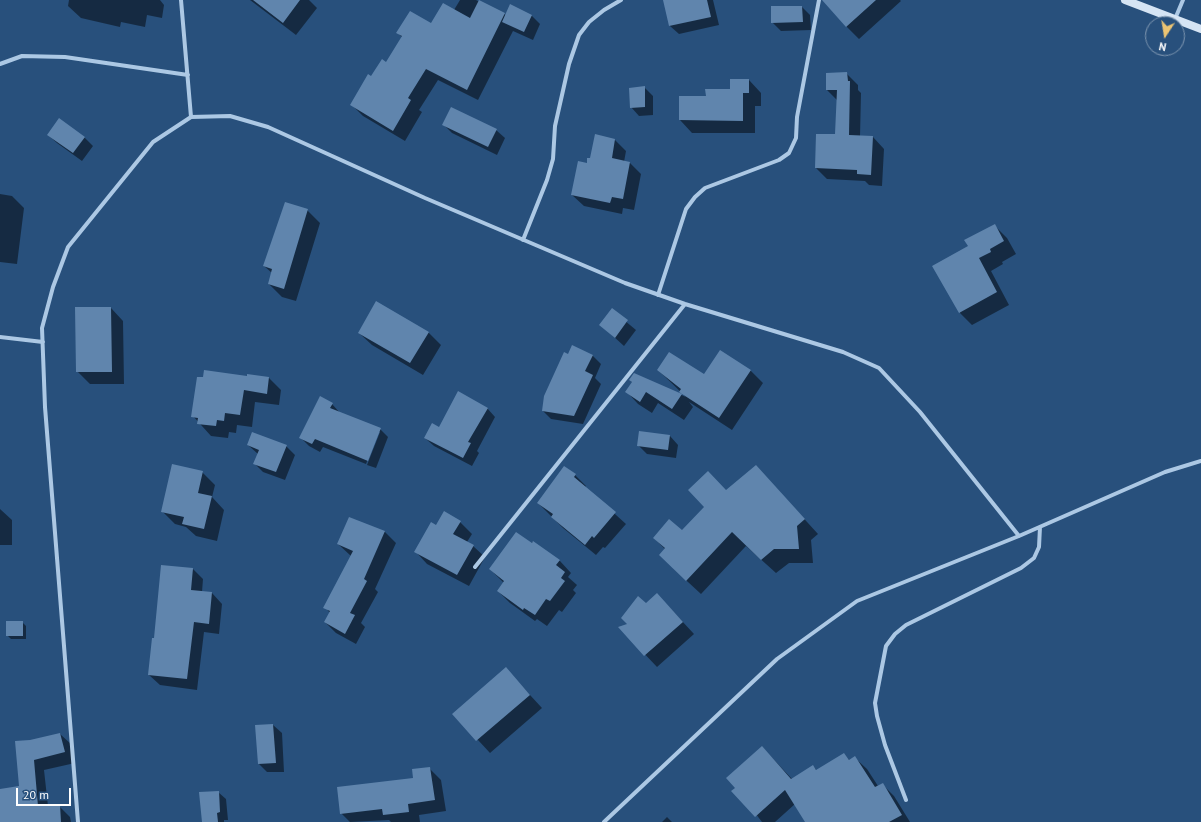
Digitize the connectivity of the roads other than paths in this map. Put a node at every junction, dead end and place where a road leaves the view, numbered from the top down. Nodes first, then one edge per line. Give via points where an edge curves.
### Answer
1 (181, 0) edge
2 (621, 0) edge
3 (819, 0) edge
4 (1125, 0) edge
5 (1183, 0) edge
6 (1167, 16) edge
7 (1176, 16) edge
8 (1185, 23) edge
9 (1201, 29) edge
10 (0, 64) edge
11 (188, 75) junction
12 (191, 117) junction
13 (523, 240) junction
14 (658, 295) junction
15 (685, 304) junction
16 (0, 337) edge
17 (43, 342) junction
18 (1201, 461) edge
19 (1040, 527) junction
20 (1019, 536) junction
21 (475, 567) dead end
22 (906, 800) dead end
23 (78, 822) edge
24 (604, 822) edge

1 - 11 street
2 - 13 street via 589,22 579,35 569,64 555,126 553,160
3 - 14 street via 797,117 796,138 789,153 779,160 705,188 695,196 686,209
4 - 6 main road
5 - 7 street
8 - 9 main road
10 - 11 street via 22,56 65,57
11 - 12 street
12 - 13 street via 230,116 268,127
12 - 17 street via 153,142 68,247 52,287 42,328
13 - 14 street
14 - 15 street
15 - 20 street via 843,352 879,368 920,412
15 - 21 street
16 - 17 street
17 - 23 street via 45,407
18 - 19 street via 1165,472
19 - 20 street
19 - 22 street via 1039,547 1034,558 1021,568 906,625 886,646 875,703 885,745
20 - 24 street via 857,602 777,659

